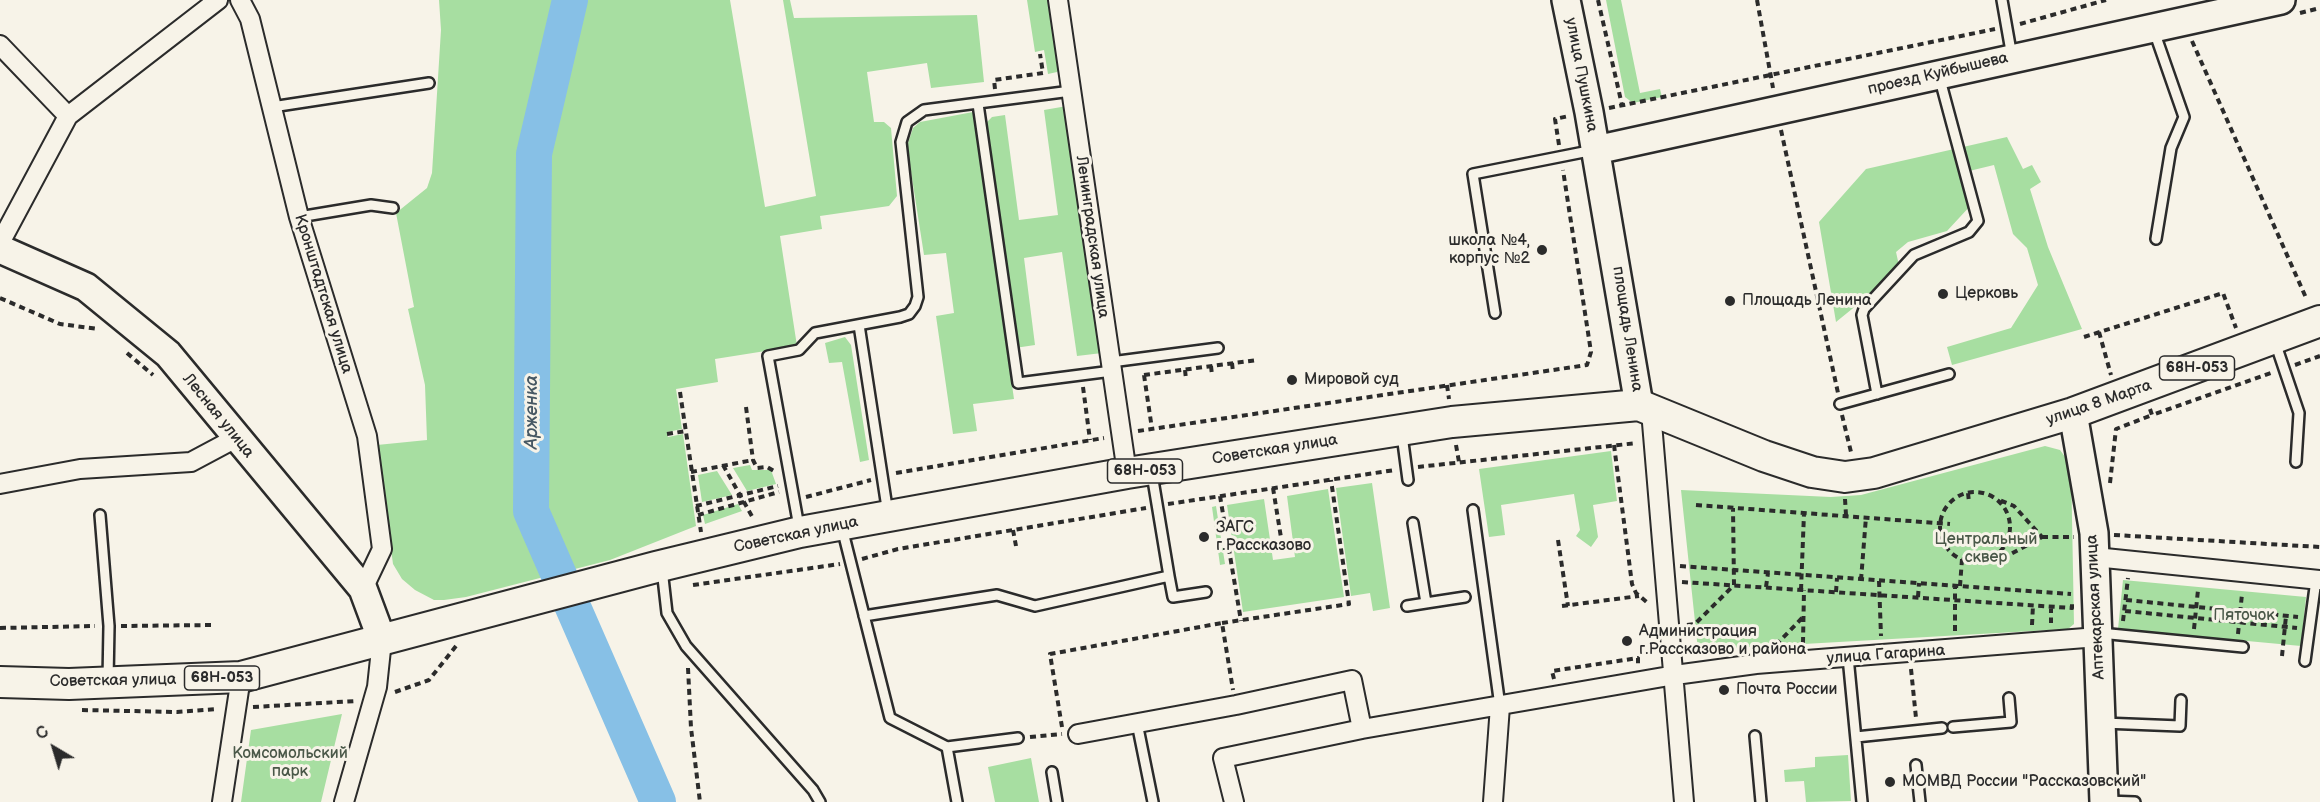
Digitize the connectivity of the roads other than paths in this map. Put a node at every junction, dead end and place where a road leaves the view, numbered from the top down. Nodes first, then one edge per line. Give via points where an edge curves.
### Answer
1 (218, 0) edge
2 (240, 0) edge
3 (1058, 0) edge
4 (1566, 0) edge
5 (2002, 0) edge
6 (2280, 0) edge
7 (2152, 26) junction
8 (0, 45) edge
9 (2012, 57) junction
10 (1938, 74) junction
11 (429, 83) dead end
12 (1071, 91) junction
13 (978, 104) junction
14 (272, 107) junction
15 (68, 116) junction
16 (1596, 150) junction
17 (393, 208) dead end
18 (299, 217) junction
19 (2156, 239) dead end
20 (0, 243) edge
21 (0, 249) edge
22 (1495, 313) dead end
23 (2315, 313) edge
24 (859, 325) junction
25 (2274, 338) junction
26 (1218, 348) dead end
27 (1111, 367) junction
28 (1948, 374) dead end
29 (1877, 394) junction
30 (1840, 404) road end
31 (1645, 408) junction
32 (1601, 409) junction
33 (2073, 413) junction
34 (1526, 416) dead end
35 (1401, 429) junction
36 (236, 438) junction
37 (2296, 462) dead end
38 (1863, 467) joint
39 (1139, 472) junction
40 (1408, 480) dead end
41 (0, 484) edge
42 (1473, 510) dead end
43 (100, 515) dead end
44 (889, 516) junction
45 (1413, 523) dead end
46 (841, 525) junction
47 (800, 532) junction
48 (2095, 545) junction
49 (660, 574) junction
50 (1169, 576) junction
51 (2318, 580) edge
52 (363, 589) junction
53 (1206, 592) dead end
54 (1465, 597) dead end
55 (1426, 603) junction
56 (1407, 606) dead end
57 (864, 616) junction
58 (2106, 633) junction
59 (382, 640) junction
60 (2240, 647) road end
61 (1848, 657) junction
62 (2305, 661) dead end
63 (1675, 675) junction
64 (241, 677) junction
65 (0, 682) edge
66 (108, 682) junction
67 (2009, 698) dead end
68 (2181, 700) dead end
69 (1500, 706) junction
70 (1137, 723) junction
71 (2101, 723) junction
72 (1953, 727) dead end
73 (1942, 728) dead end
74 (1362, 729) junction
75 (1071, 734) road end
76 (1755, 736) dead end
77 (1856, 737) junction
78 (1018, 738) road end
79 (947, 747) junction
80 (1916, 765) dead end
81 (1052, 772) dead end
82 (2104, 801) edge
83 (222, 802) edge
84 (344, 802) edge
85 (820, 802) edge
86 (957, 802) edge
87 (1057, 802) edge
88 (1153, 802) edge
89 (1234, 802) edge
90 (1493, 802) edge
91 (1684, 802) edge
92 (1761, 802) edge
93 (1862, 802) edge
94 (1920, 802) edge
95 (2135, 802) edge

1 - 15 street
2 - 14 street, Кронштадтская улица via 250,19
3 - 12 street, Ленинградская улица
4 - 16 street, улица Пушкина
5 - 9 lane
6 - 7 street, проезд Куйбышева
7 - 9 street, проезд Куйбышева
7 - 19 lane via 2184,117 2170,148
8 - 15 street
9 - 10 street, проезд Куйбышева
10 - 16 street, проезд Куйбышева
10 - 29 lane via 1978,221 1969,232 1914,255 1864,309
11 - 14 lane
12 - 13 lane
12 - 27 street, Ленинградская улица
13 - 24 lane via 924,110 907,122 901,142 918,297 909,314
13 - 27 lane via 1018,383
14 - 18 street, Кронштадтская улица
15 - 20 street
16 - 22 lane via 1473,174
16 - 31 street, площадь Ленина
17 - 18 lane via 371,205
18 - 52 street, Кронштадтская улица via 367,436 382,549
21 - 36 street, Лесная улица via 86,287 168,354
23 - 25 main road, улица 8 Марта / 68Н-053
24 - 44 lane
24 - 47 lane via 815,333 799,350 768,356
25 - 33 main road, улица 8 Марта / 68Н-053
25 - 37 lane via 2299,413
26 - 27 lane
27 - 39 street, Ленинградская улица via 1121,435
28 - 29 lane
29 - 30 lane
31 - 32 main road, Советская улица / 68Н-053
31 - 38 main road, площадь Ленина / 68Н-053 via 1812,472 1845,477
31 - 63 street
32 - 34 main road, Советская улица / 68Н-053
32 - 35 main road, Советская улица / 68Н-053
33 - 38 main road, улица 8 Марта / 68Н-053
33 - 48 street, Аптекарская улица
35 - 39 main road, Советская улица / 68Н-053
35 - 40 lane
36 - 41 street via 191,462 80,469
36 - 52 street, Лесная улица
39 - 44 main road, Советская улица / 68Н-053
39 - 50 lane
42 - 69 lane
43 - 66 lane via 109,626
44 - 46 main road, Советская улица / 68Н-053
45 - 55 lane
46 - 47 main road, Советская улица / 68Н-053
46 - 57 lane
47 - 49 main road, Советская улица / 68Н-053
48 - 51 street
48 - 58 street, Аптекарская улица
49 - 59 main road, Советская улица / 68Н-053 via 450,631
49 - 85 lane via 667,613 686,646 813,789
50 - 53 lane via 1173,597
50 - 57 lane via 1035,606 997,595
51 - 62 lane
52 - 59 street, Лесная улица
54 - 55 lane
55 - 56 lane
57 - 79 lane via 890,718
58 - 60 lane
58 - 61 street, улица Гагарина via 2005,651
58 - 71 street, Аптекарская улица
59 - 64 main road, Советская улица / 68Н-053
59 - 84 street via 374,700
61 - 63 street, улица Гагарина
61 - 77 lane
63 - 69 street, улица Гагарина
63 - 91 street
64 - 66 main road, Советская улица / 68Н-053
64 - 83 street
65 - 66 main road, Советская улица / 68Н-053
67 - 72 lane via 2011,722
68 - 71 lane via 2180,726
69 - 74 street, улица Гагарина
69 - 90 street
70 - 74 street via 1352,680
70 - 75 street
70 - 88 lane
71 - 82 street, Аптекарская улица
73 - 77 lane
74 - 89 street, улица Гагарина via 1223,758
76 - 92 lane
77 - 93 lane
78 - 79 lane
79 - 86 lane
80 - 94 lane
81 - 87 lane
82 - 95 lane

